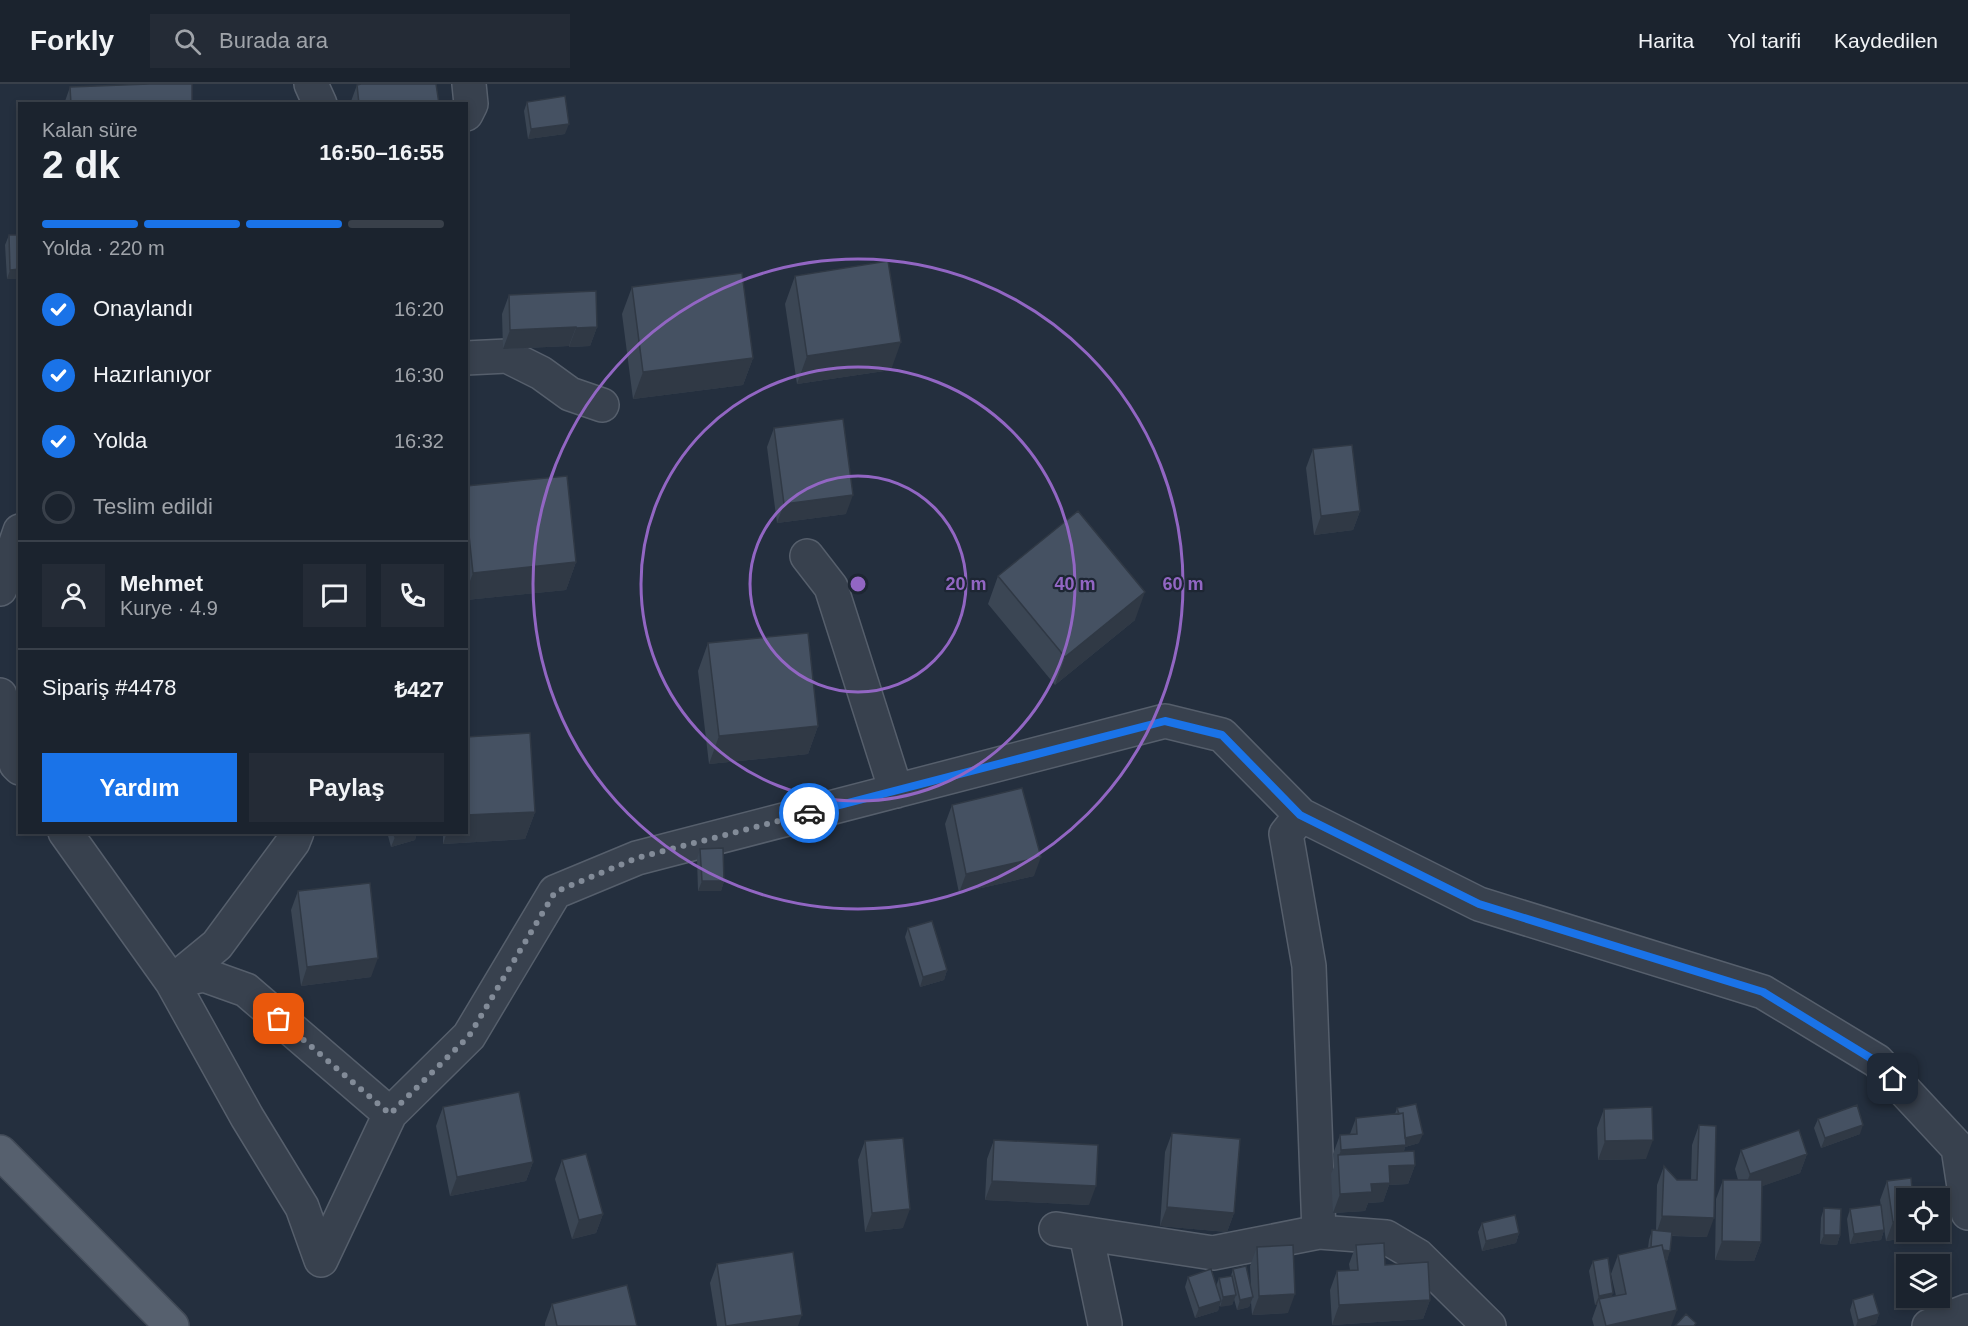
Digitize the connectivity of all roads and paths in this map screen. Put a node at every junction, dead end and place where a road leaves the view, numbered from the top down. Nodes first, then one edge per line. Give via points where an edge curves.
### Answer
1 (311, 84) edge
2 (469, 84) edge
3 (319, 102) edge
4 (468, 110) edge
5 (468, 358) edge
6 (602, 405) dead end
7 (18, 537) edge
8 (807, 556) dead end
9 (0, 589) edge
10 (0, 695) edge
11 (18, 766) edge
12 (896, 790) junction
13 (1300, 815) junction
14 (66, 834) edge
15 (296, 834) edge
16 (172, 982) junction
17 (390, 1114) junction
18 (1963, 1146) edge
19 (0, 1152) edge
20 (1968, 1213) edge
21 (1319, 1232) junction
22 (1968, 1307) edge
23 (1105, 1324) dead end
24 (172, 1326) edge
25 (1489, 1326) edge
26 (1929, 1326) edge

1 - 3 street
2 - 4 street
5 - 6 street via 507,356 541,373 570,394
7 - 9 street
8 - 12 street via 831,587
10 - 11 street
12 - 13 street via 1165,721 1222,735
12 - 17 street via 637,858 555,892 469,1036
13 - 18 street via 1479,904 1763,992 1877,1062
13 - 21 street via 1286,834 1309,966
14 - 16 street
15 - 16 street via 217,945
16 - 17 street via 204,975 246,990
16 - 17 street via 302,1207 321,1260
18 - 20 street
19 - 24 main road
21 - 23 street via 1213,1253 1071,1232
21 - 25 street via 1386,1237 1418,1256
22 - 26 street

